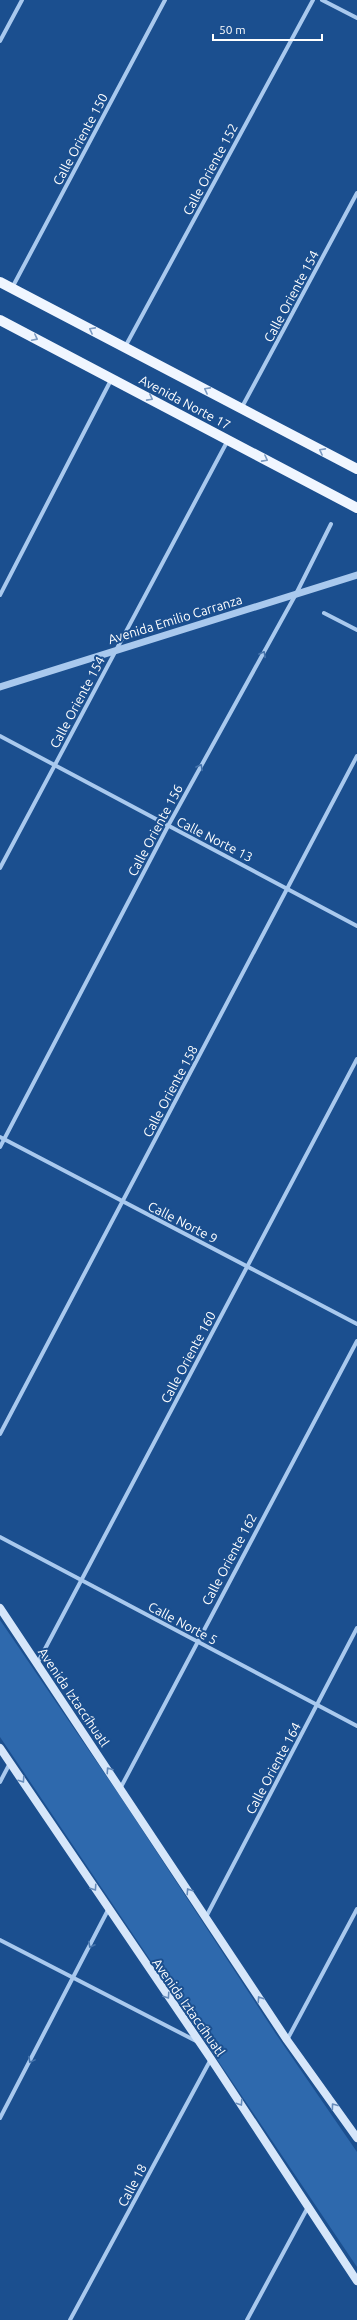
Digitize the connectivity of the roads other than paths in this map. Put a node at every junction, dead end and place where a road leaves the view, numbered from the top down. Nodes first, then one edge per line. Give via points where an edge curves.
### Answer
1 (22, 0) edge
2 (165, 0) edge
3 (313, 0) edge
4 (322, 0) edge
5 (357, 18) edge
6 (0, 41) edge
7 (357, 192) edge
8 (0, 282) edge
9 (12, 288) junction
10 (0, 320) edge
11 (125, 347) junction
12 (112, 378) junction
13 (242, 408) junction
14 (228, 440) junction
15 (356, 467) edge
16 (357, 508) edge
17 (331, 524) dead end
18 (357, 575) edge
19 (0, 594) edge
20 (296, 594) junction
21 (324, 613) dead end
22 (357, 630) edge
23 (116, 650) junction
24 (0, 687) edge
25 (0, 736) edge
26 (357, 756) edge
27 (54, 765) junction
28 (168, 826) junction
29 (0, 868) edge
30 (288, 888) junction
31 (357, 926) edge
32 (357, 1059) edge
33 (2, 1138) edge
34 (0, 1147) edge
35 (122, 1202) junction
36 (247, 1267) junction
37 (357, 1324) edge
38 (357, 1340) edge
39 (0, 1434) edge
40 (0, 1537) edge
41 (82, 1581) junction
42 (0, 1608) edge
43 (357, 1628) edge
44 (196, 1642) junction
45 (37, 1664) junction
46 (317, 1706) junction
47 (357, 1726) edge
48 (0, 1748) edge
49 (10, 1763) junction
50 (0, 1782) edge
51 (121, 1787) junction
52 (357, 1909) edge
53 (108, 1910) junction
54 (206, 1917) junction
55 (0, 1940) edge
56 (73, 1979) junction
57 (287, 2040) junction
58 (198, 2043) junction
59 (211, 2059) junction
60 (0, 2118) edge
61 (357, 2138) edge
62 (308, 2207) junction
63 (357, 2281) edge
64 (70, 2320) edge
65 (247, 2320) edge

1 - 6 street
2 - 9 street, Calle Oriente 150
3 - 11 street, Calle Oriente 152
4 - 5 street
7 - 13 street, Calle Oriente 154
8 - 9 main road, Avenida Norte 17
11 -> 9 main road, Avenida Norte 17
10 -> 12 main road, Avenida Norte 17
13 -> 11 main road, Avenida Norte 17
12 -> 14 main road, Avenida Norte 17
12 - 19 street
15 -> 13 main road, Avenida Norte 17
14 -> 16 main road, Avenida Norte 17
14 - 23 street, Calle Oriente 154
17 - 20 street, Calle Oriente 156
18 - 20 street, Avenida Emilio Carranza
20 - 23 street, Avenida Emilio Carranza
28 -> 20 street, Calle Oriente 156
21 - 22 street
23 - 24 street, Avenida Emilio Carranza
23 - 27 street, Calle Oriente 154
25 - 27 street, Calle Norte 13
26 - 30 street, Calle Oriente 158
27 - 28 street, Calle Norte 13
27 - 29 street, Calle Oriente 154
28 - 30 street, Calle Norte 13
28 - 33 street, Calle Oriente 156
30 - 31 street, Calle Norte 13
30 - 35 street, Calle Oriente 158
32 - 36 street, Calle Oriente 160
33 - 34 street, Calle Oriente 156
33 - 35 street, Calle Norte 9
35 - 36 street, Calle Norte 9
35 - 39 street, Calle Oriente 158
36 - 37 street, Calle Norte 9
36 - 41 street, Calle Oriente 160
38 - 44 street, Calle Oriente 162
40 - 41 street, Calle Norte 5
41 - 44 street, Calle Norte 5
41 - 45 street, Calle Oriente 160
42 - 45 main road, Avenida Iztaccíhuatl
43 - 46 street, Calle Oriente 164
44 - 46 street, Calle Norte 5
44 - 51 street, Calle Oriente 162
51 -> 45 main road, Avenida Iztaccíhuatl
46 - 47 street, Calle Norte 5
46 - 54 street, Calle Oriente 164
48 - 49 main road, Avenida Iztaccíhuatl
49 - 50 street
49 -> 53 main road, Avenida Iztaccíhuatl
54 -> 51 main road, Avenida Iztaccíhuatl
52 - 57 street
53 -> 56 street
53 -> 58 main road, Avenida Iztaccíhuatl
57 -> 54 main road, Avenida Iztaccíhuatl
55 - 56 street
56 - 58 street
56 -> 60 street
61 -> 57 main road, Avenida Iztaccíhuatl
58 - 59 main road, Avenida Iztaccíhuatl
59 -> 62 main road, Avenida Iztaccíhuatl
59 - 64 street, Calle 18
62 - 63 main road, Avenida Iztaccíhuatl
62 - 65 street

